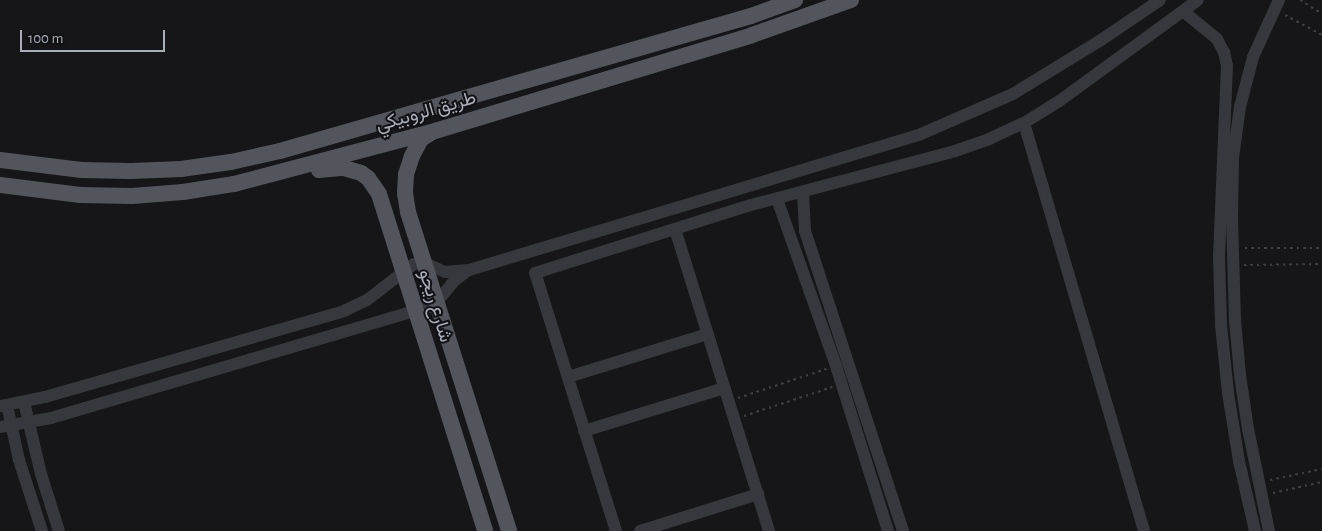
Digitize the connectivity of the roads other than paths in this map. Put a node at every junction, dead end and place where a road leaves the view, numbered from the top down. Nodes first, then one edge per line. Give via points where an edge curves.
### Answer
1 (795, 0) edge
2 (851, 0) edge
3 (1160, 0) edge
4 (1198, 0) edge
5 (1276, 5) edge
6 (1183, 11) junction
7 (1020, 125) junction
8 (435, 131) junction
9 (0, 160) edge
10 (284, 172) junction
11 (0, 185) edge
12 (803, 192) junction
13 (777, 199) junction
14 (675, 229) junction
15 (424, 263) junction
16 (469, 270) junction
17 (403, 272) junction
18 (1066, 281) junction
19 (437, 302) junction
20 (415, 311) junction
21 (708, 334) junction
22 (568, 378) junction
23 (724, 388) junction
24 (24, 402) junction
25 (3, 405) edge
26 (28, 423) junction
27 (6, 427) edge
28 (584, 432) junction
29 (874, 442) junction
30 (862, 447) junction
31 (41, 474) junction
32 (25, 478) junction
33 (758, 494) junction
34 (42, 531) edge
35 (59, 531) edge
36 (485, 531) edge
37 (509, 531) edge
38 (616, 531) edge
39 (640, 531) edge
40 (769, 531) edge
41 (888, 531) edge
42 (903, 531) edge
43 (1135, 531) edge
44 (1144, 531) edge
45 (1255, 531) edge
46 (1269, 531) edge

1 - 9 main road, طريق الروبيكي via 751,16 280,151 231,162 132,172 81,170
2 - 8 main road, طريق الروبيكي via 752,35
3 - 16 street via 1029,85 944,126 881,148
4 - 6 street
5 - 46 street via 1253,57 1240,107 1233,158 1232,248 1240,375
6 - 7 street via 1058,102
6 - 45 street via 1217,39 1227,66 1219,257 1221,325 1239,461
7 - 12 street via 955,151
7 - 18 street
8 - 10 main road, طريق الروبيكي
8 - 15 main road, شارع ريجو via 422,139 406,174 408,212
10 - 11 main road, طريق الروبيكي via 183,192 132,196 80,195
10 - 17 main road, شارع ريجو via 344,168 361,172 379,194
12 - 13 street
12 - 29 street via 805,230
13 - 14 street
13 - 30 street
14 - 21 street
14 - 22 street via 535,273
15 - 16 street via 445,272
15 - 17 street via 414,264
15 - 19 main road, شارع ريجو
16 - 19 street via 447,287
17 - 20 main road, شارع ريجو
17 - 24 street via 367,300 344,311
18 - 43 street
18 - 44 street
19 - 20 street
19 - 37 main road, شارع ريجو
20 - 26 street
20 - 36 main road, شارع ريجو
21 - 22 street
21 - 23 street
22 - 28 street
23 - 28 street
23 - 33 street
24 - 25 street
24 - 26 street
25 - 27 street
26 - 27 street
26 - 31 street
27 - 32 street
28 - 38 street
29 - 30 street
29 - 42 street
30 - 41 street
31 - 32 street
31 - 35 street
32 - 34 street
33 - 39 street
33 - 40 street

